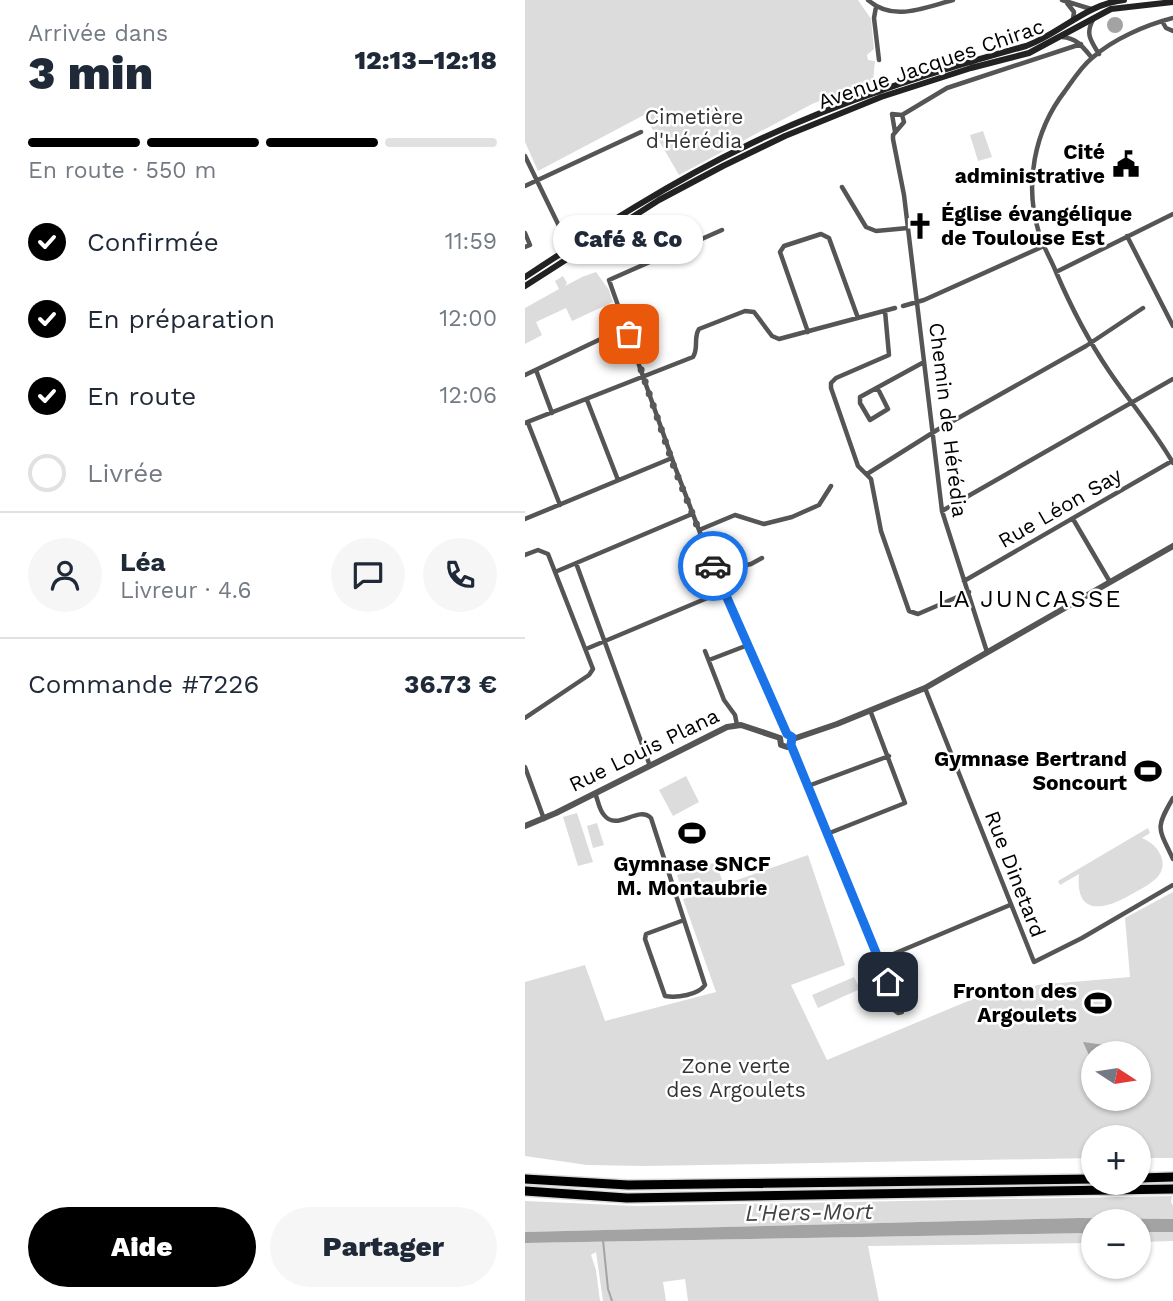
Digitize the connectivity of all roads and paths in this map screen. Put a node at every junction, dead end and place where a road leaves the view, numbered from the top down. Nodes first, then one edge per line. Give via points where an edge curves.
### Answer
1 (867, 0) edge
2 (953, 0) edge
3 (1063, 0) edge
4 (1118, 0) edge
5 (1124, 0) edge
6 (1173, 2) edge
7 (876, 7) junction
8 (1093, 13) junction
9 (1173, 18) edge
10 (1072, 21) junction
11 (1162, 21) junction
12 (1173, 31) edge
13 (1061, 37) junction
14 (1080, 44) junction
15 (1099, 54) junction
16 (1092, 58) junction
17 (879, 60) dead end
18 (902, 115) junction
19 (641, 132) dead end
20 (895, 132) junction
21 (525, 156) edge
22 (536, 181) junction
23 (525, 186) edge
24 (842, 187) dead end
25 (1173, 214) edge
26 (560, 228) dead end
27 (908, 228) junction
28 (722, 230) dead end
29 (525, 233) edge
30 (1127, 236) junction
31 (1044, 246) junction
32 (525, 247) edge
33 (1056, 272) junction
34 (525, 277) edge
35 (525, 286) edge
36 (917, 302) junction
37 (903, 306) dead end
38 (895, 308) dead end
39 (1143, 309) dead end
40 (885, 311) junction
41 (858, 318) junction
42 (626, 327) junction
43 (1173, 327) edge
44 (808, 332) junction
45 (1091, 342) junction
46 (924, 362) junction
47 (536, 370) junction
48 (525, 375) edge
49 (643, 376) junction
50 (1173, 379) edge
51 (876, 389) junction
52 (587, 400) junction
53 (1132, 402) junction
54 (552, 412) junction
55 (526, 423) edge
56 (933, 434) junction
57 (671, 458) junction
58 (1173, 462) edge
59 (867, 474) junction
60 (618, 481) junction
61 (831, 486) dead end
62 (560, 505) junction
63 (942, 511) junction
64 (692, 514) junction
65 (525, 519) edge
66 (1073, 519) junction
67 (699, 530) junction
68 (1173, 546) edge
69 (525, 555) edge
70 (762, 558) dead end
71 (576, 563) junction
72 (555, 572) junction
73 (715, 572) junction
74 (964, 581) junction
75 (1109, 582) junction
76 (724, 591) junction
77 (969, 592) junction
78 (605, 641) junction
79 (748, 645) junction
80 (586, 649) junction
81 (705, 651) dead end
82 (987, 652) junction
83 (709, 660) junction
84 (925, 688) junction
85 (870, 709) junction
86 (525, 718) edge
87 (737, 725) junction
88 (788, 739) junction
89 (889, 756) junction
90 (650, 766) junction
91 (525, 767) edge
92 (809, 786) junction
93 (595, 793) junction
94 (1173, 797) edge
95 (544, 819) junction
96 (525, 826) edge
97 (827, 834) junction
98 (1173, 859) edge
99 (1173, 885) edge
100 (1010, 905) junction
101 (684, 920) junction
102 (879, 960) junction
103 (897, 1004) dead end
104 (1173, 1177) edge
105 (1151, 1178) edge
106 (525, 1179) edge
107 (1081, 1179) edge
108 (1173, 1189) edge
109 (525, 1194) edge

1 - 7 street
2 - 7 street via 905,13
3 - 8 street
3 - 10 street via 1074,12
4 - 5 main road, Avenue Jacques Chirac
4 - 8 main road, Avenue Jacques Chirac
6 - 8 main road, Avenue Jacques Chirac
7 - 17 street
8 - 10 main road, Avenue Jacques Chirac
8 - 13 main road, Avenue Jacques Chirac
8 - 15 street via 1088,32
9 - 11 street
10 - 34 main road, Avenue Jacques Chirac via 1038,42 887,87 750,144 636,205
11 - 12 street
11 - 15 street
13 - 14 street
13 - 35 main road, Avenue Jacques Chirac via 1029,53 881,96 759,148 630,218
14 - 16 street
14 - 18 street via 947,88
15 - 16 street
16 - 31 street via 1056,103 1036,146 1035,209
18 - 20 street, Chemin de Hérédia via 904,122
18 - 20 street, Chemin de Hérédia via 892,114
19 - 22 street
20 - 27 street, Chemin de Hérédia
21 - 22 street
22 - 23 street
22 - 26 street
24 - 27 street via 869,229
25 - 30 street
27 - 36 street, Chemin de Hérédia
28 - 42 street via 609,280
29 - 32 street via 530,245
30 - 33 street
30 - 43 street
31 - 33 street
31 - 36 street
33 - 45 street
36 - 37 street
36 - 46 street, Chemin de Hérédia
38 - 40 street
39 - 45 street
40 - 41 street
40 - 59 street via 889,355 836,378 830,386 858,466
41 - 44 street
41 - 44 street via 829,237 821,234 784,246 780,252
42 - 47 street
42 - 49 street
44 - 49 street via 777,338 754,312 745,311 699,329 693,357
45 - 53 street
45 - 56 street
46 - 51 street
46 - 56 street, Chemin de Hérédia
47 - 48 street
47 - 54 street
49 - 52 street
49 - 57 street
50 - 53 street
51 - 51 street via 859,399 870,420 888,410
52 - 54 street
52 - 60 street
53 - 58 street
53 - 63 street
54 - 55 street
55 - 62 street
56 - 59 street
56 - 63 street, Chemin de Hérédia
57 - 60 street
57 - 64 street
58 - 66 street, Rue Léon Say
59 - 77 street via 909,611 919,614
60 - 62 street
61 - 67 street via 819,505 792,517 764,524 735,515
62 - 65 street
63 - 74 street, Chemin de Hérédia
64 - 67 street
64 - 71 street
66 - 74 street, Rue Léon Say
66 - 75 street
67 - 73 street
68 - 75 street
69 - 72 street via 544,551
70 - 73 street
71 - 72 street
71 - 78 street
72 - 80 street
73 - 76 street
74 - 77 street, Chemin de Hérédia
75 - 82 street
76 - 78 street
76 - 79 street
77 - 82 street, Chemin de Hérédia
78 - 80 street
78 - 90 street
79 - 83 street
79 - 88 street
80 - 86 street via 591,672
81 - 83 street
82 - 84 street
83 - 87 street
84 - 85 street
84 - 100 street, Rue Dinetard
85 - 88 street
85 - 89 street
87 - 88 street, Rue Louis Plana
87 - 90 street, Rue Louis Plana
88 - 92 street
89 - 92 street
89 - 97 street via 905,803
90 - 93 street, Rue Louis Plana
91 - 95 street
92 - 97 street
93 - 95 street, Rue Louis Plana
93 - 101 street via 604,816 610,819 621,821 642,813 651,818
94 - 98 street via 1160,822
95 - 96 street, Rue Louis Plana
97 - 102 street
99 - 100 street, Rue Dinetard via 1037,962 1031,958
100 - 102 street
101 - 101 street via 705,985 699,992 665,996 646,934
102 - 103 street
104 - 105 highway
106 - 107 highway via 641,1185
108 - 109 highway via 732,1197

